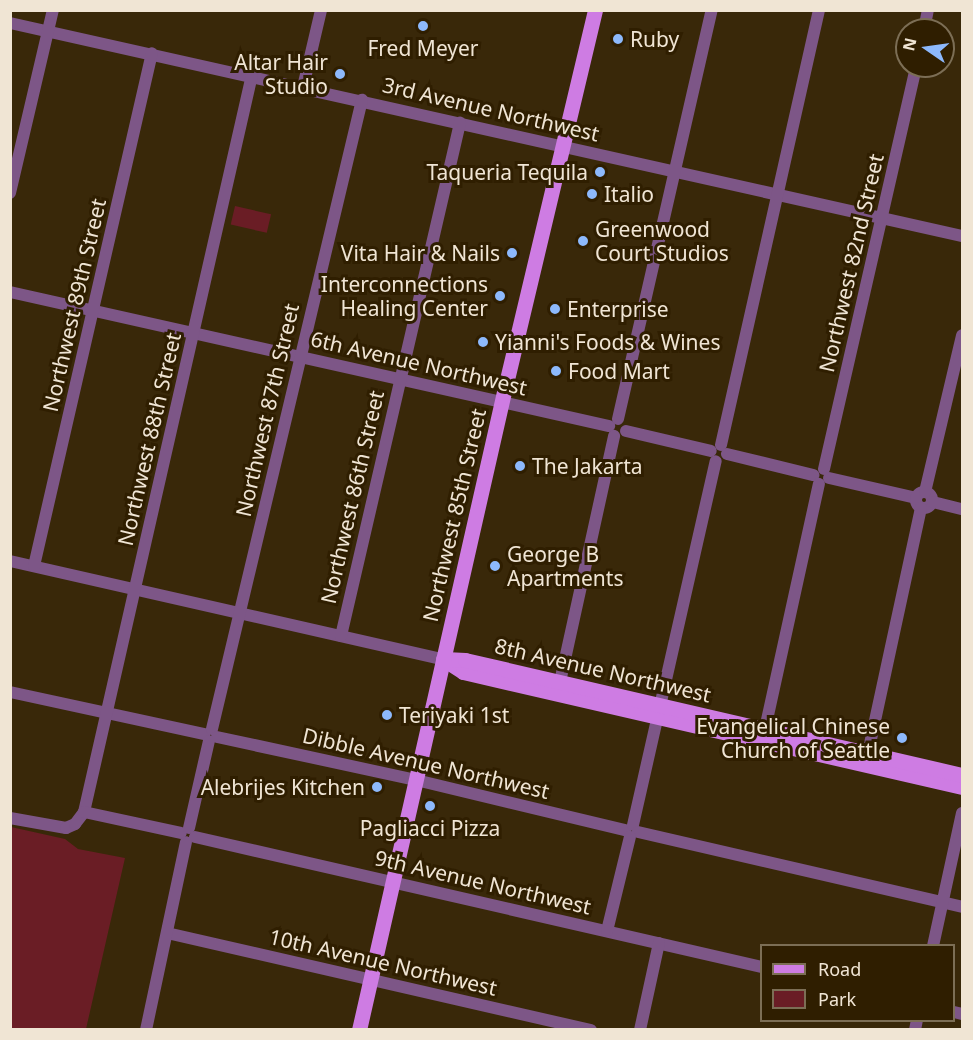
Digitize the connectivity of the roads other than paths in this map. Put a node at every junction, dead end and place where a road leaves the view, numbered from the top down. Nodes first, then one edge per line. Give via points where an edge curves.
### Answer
1 (53, 10) edge
2 (321, 10) edge
3 (595, 10) edge
4 (712, 10) edge
5 (819, 10) edge
6 (10, 23) edge
7 (48, 31) junction
8 (152, 53) junction
9 (252, 75) junction
10 (913, 78) edge
11 (303, 87) junction
12 (362, 100) junction
13 (460, 123) junction
14 (563, 146) junction
15 (15, 155) edge
16 (675, 170) junction
17 (10, 193) edge
18 (778, 193) junction
19 (881, 217) junction
20 (963, 236) edge
21 (10, 292) edge
22 (93, 310) junction
23 (194, 333) junction
24 (963, 335) edge
25 (300, 357) junction
26 (399, 379) junction
27 (502, 402) junction
28 (613, 427) junction
29 (719, 453) junction
30 (821, 477) junction
31 (924, 500) junction
32 (963, 509) edge
33 (10, 561) edge
34 (34, 566) junction
35 (134, 589) junction
36 (239, 613) junction
37 (341, 636) junction
38 (443, 659) junction
39 (560, 682) junction
40 (10, 692) edge
41 (659, 711) junction
42 (106, 713) junction
43 (765, 729) junction
44 (211, 735) junction
45 (868, 753) junction
46 (963, 775) edge
47 (416, 780) junction
48 (963, 787) edge
49 (84, 812) junction
50 (963, 813) edge
51 (10, 818) edge
52 (631, 831) junction
53 (188, 835) junction
54 (393, 881) junction
55 (943, 902) junction
56 (963, 907) edge
57 (607, 931) junction
58 (167, 933) junction
59 (659, 943) junction
60 (933, 944) edge
61 (760, 967) edge
62 (370, 979) junction
63 (146, 1029) edge
64 (359, 1029) edge
65 (591, 1029) edge
66 (639, 1029) edge

1 - 7 street
2 - 11 street
3 - 14 main road, Northwest 85th Street
4 - 16 street
5 - 18 street
6 - 7 street, 3rd Avenue Northwest
7 - 8 street, 3rd Avenue Northwest
7 - 15 street
8 - 9 street, 3rd Avenue Northwest
8 - 22 street, Northwest 89th Street
9 - 11 street, 3rd Avenue Northwest
9 - 23 street, Northwest 88th Street
10 - 19 street, Northwest 82nd Street
11 - 12 street, 3rd Avenue Northwest
12 - 13 street, 3rd Avenue Northwest
12 - 25 street, Northwest 87th Street
13 - 14 street, 3rd Avenue Northwest
13 - 26 street, Northwest 86th Street
14 - 16 street, 3rd Avenue Northwest
14 - 27 main road, Northwest 85th Street
15 - 17 street
16 - 18 street, 3rd Avenue Northwest
16 - 28 street
18 - 19 street, 3rd Avenue Northwest
18 - 29 street
19 - 20 street, 3rd Avenue Northwest
19 - 30 street, Northwest 82nd Street
21 - 22 street, 6th Avenue Northwest
22 - 23 street, 6th Avenue Northwest
22 - 34 street, Northwest 89th Street
23 - 25 street, 6th Avenue Northwest
23 - 35 street, Northwest 88th Street
24 - 31 street
25 - 26 street, 6th Avenue Northwest
25 - 36 street, Northwest 87th Street
26 - 27 street, 6th Avenue Northwest
26 - 37 street, Northwest 86th Street
27 - 28 street, 6th Avenue Northwest
27 - 38 main road, Northwest 85th Street
28 - 29 street via 624,423 626,431
28 - 39 street
29 - 30 street
29 - 41 street
30 - 31 street
30 - 43 street, Northwest 82nd Street
31 - 32 street
31 - 45 street
33 - 34 street, 8th Avenue Northwest
34 - 35 street, 8th Avenue Northwest
35 - 36 street, 8th Avenue Northwest
35 - 42 street, Northwest 88th Street
36 - 37 street, 8th Avenue Northwest
36 - 44 street, Northwest 87th Street
37 - 38 street, 8th Avenue Northwest
38 - 39 main road, 8th Avenue Northwest via 465,660
38 - 41 main road, 8th Avenue Northwest via 463,672
38 - 47 main road, Northwest 85th Street
39 - 41 main road, 8th Avenue Northwest
40 - 42 street, Dibble Avenue Northwest
41 - 43 main road, 8th Avenue Northwest
41 - 48 main road, 8th Avenue Northwest
41 - 52 street
42 - 44 street, Dibble Avenue Northwest
42 - 49 street, Northwest 88th Street
43 - 45 main road, 8th Avenue Northwest
44 - 47 street, Dibble Avenue Northwest
44 - 53 street, Northwest 87th Street
45 - 46 main road, 8th Avenue Northwest
47 - 52 street, Dibble Avenue Northwest
47 - 54 main road, Northwest 85th Street
49 - 51 street via 66,828
49 - 53 street, 9th Avenue Northwest
50 - 55 street
52 - 55 street, Dibble Avenue Northwest
52 - 57 street
53 - 54 street, 9th Avenue Northwest
53 - 58 street, Northwest 87th Street
54 - 57 street, 9th Avenue Northwest
54 - 62 main road, Northwest 85th Street
55 - 56 street, Dibble Avenue Northwest
55 - 60 street
57 - 59 street, 9th Avenue Northwest
58 - 62 street, 10th Avenue Northwest
58 - 63 street, Northwest 87th Street
59 - 61 street, 9th Avenue Northwest
59 - 66 street
62 - 64 main road, Northwest 85th Street
62 - 65 street, 10th Avenue Northwest

